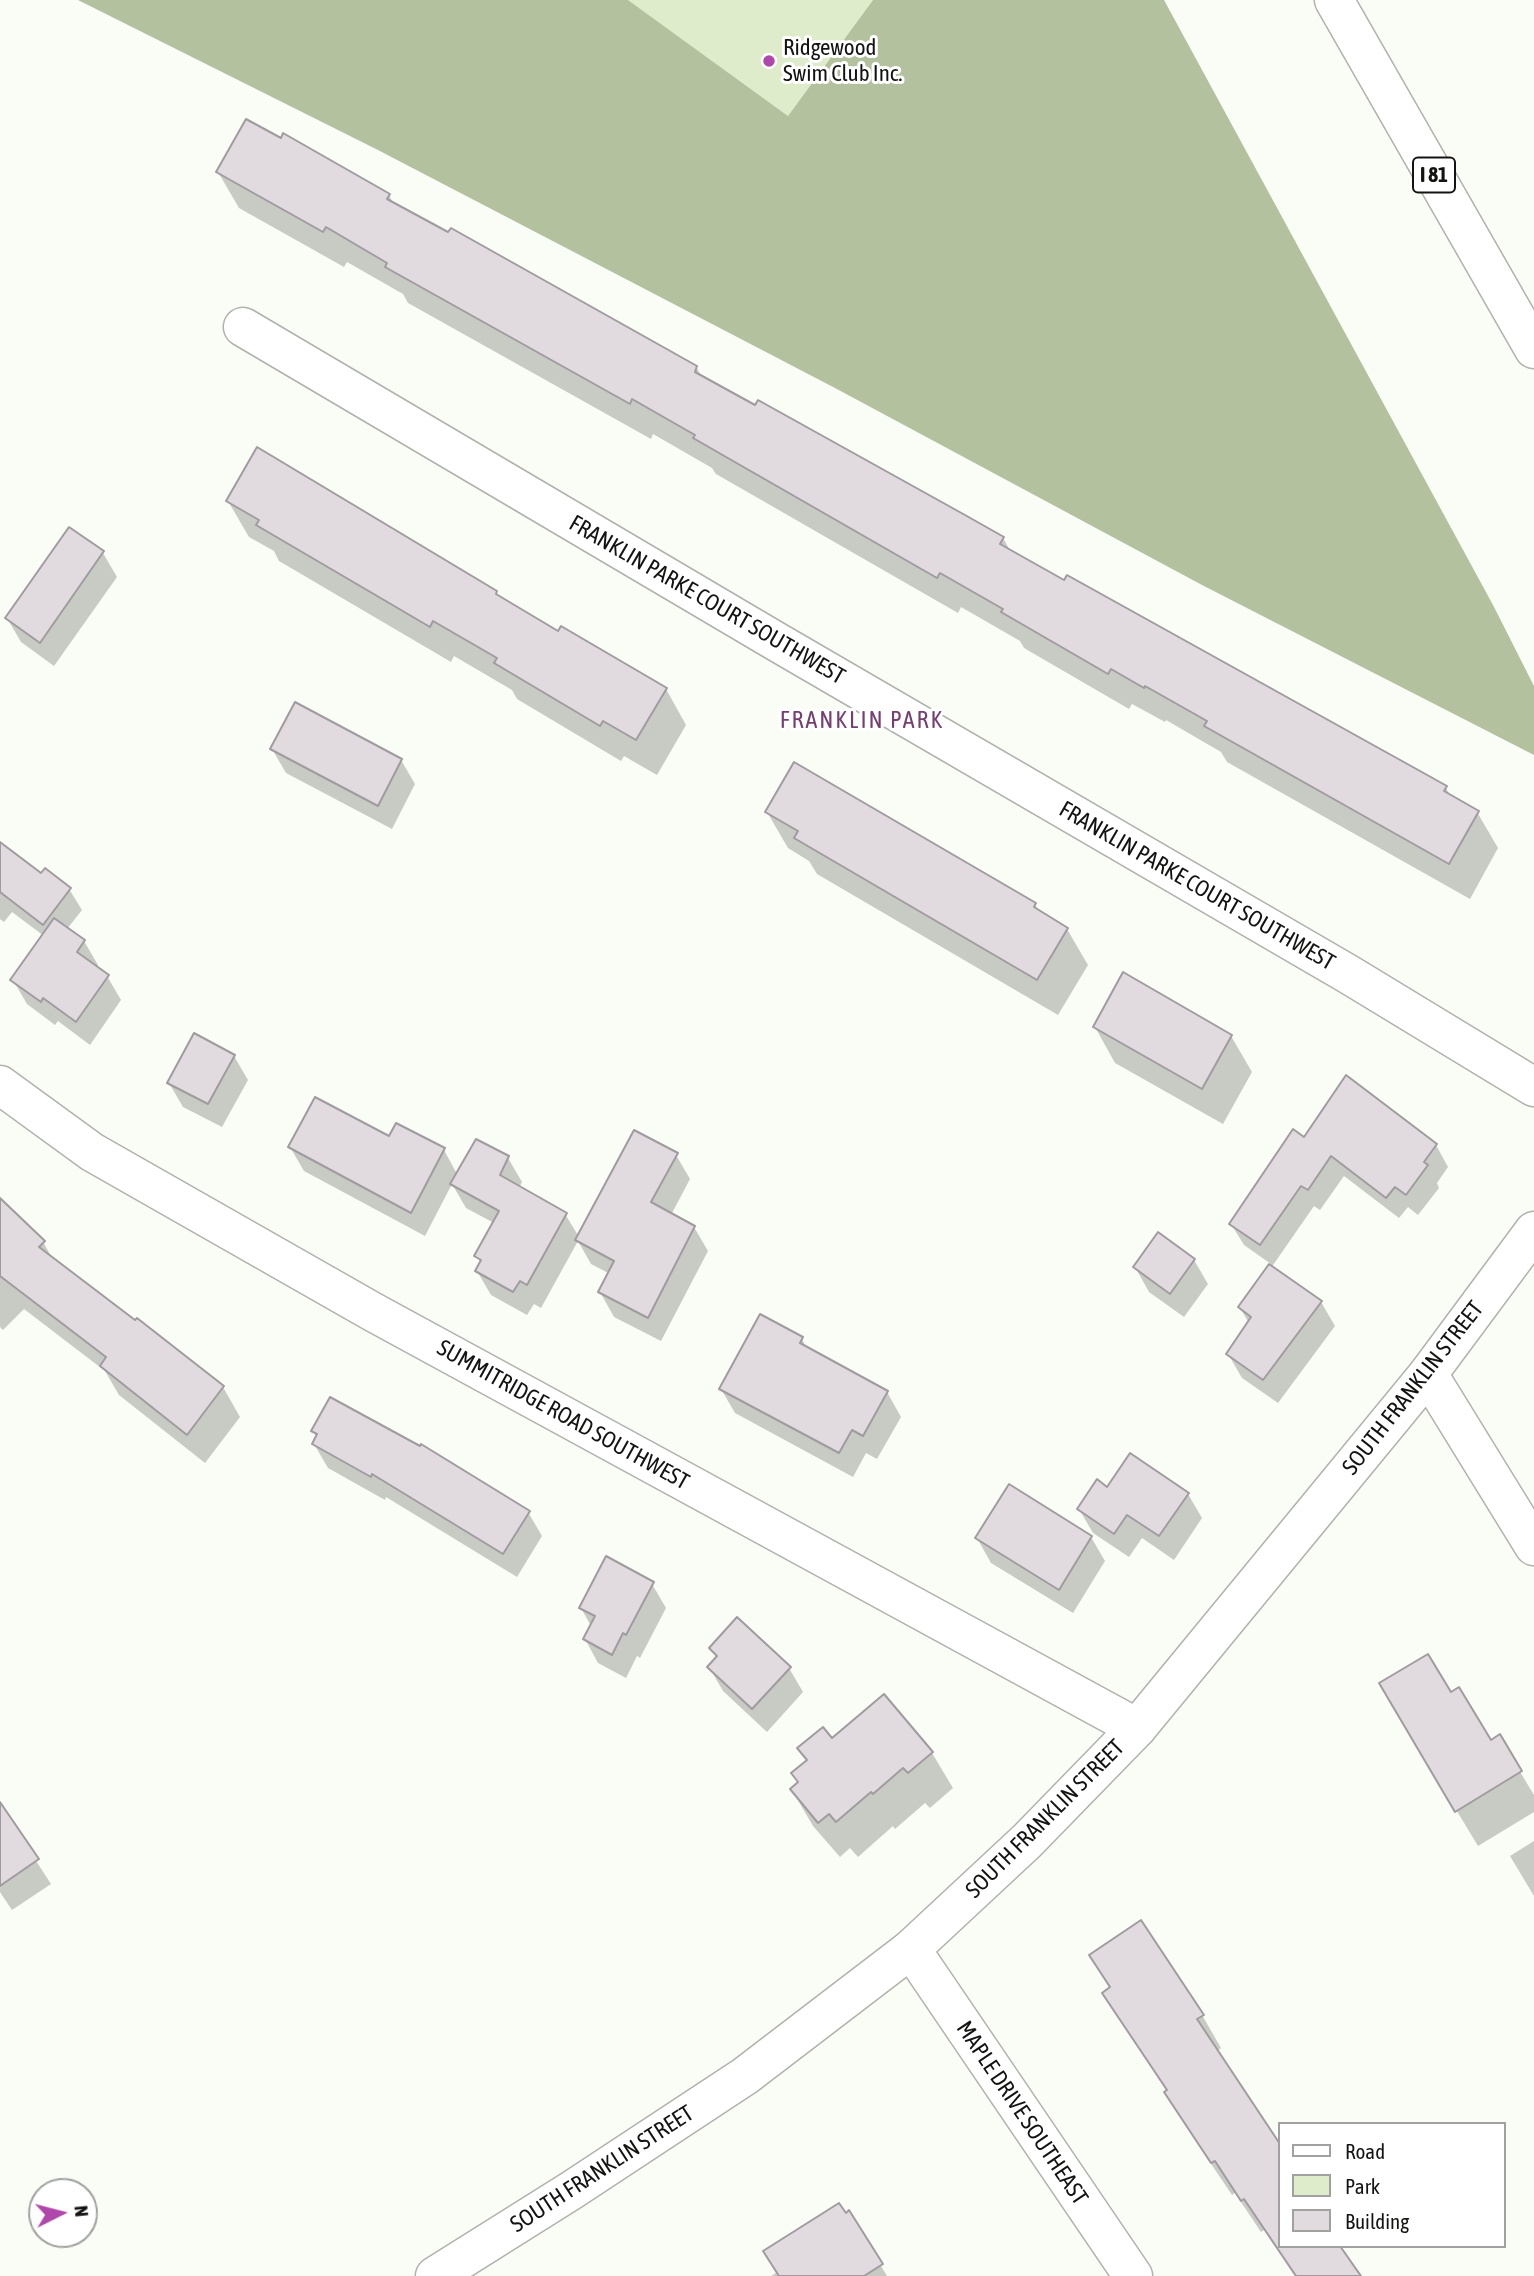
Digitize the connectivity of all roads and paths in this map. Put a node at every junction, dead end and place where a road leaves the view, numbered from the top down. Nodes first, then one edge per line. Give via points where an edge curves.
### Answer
1 (1334, 0) edge
2 (243, 327) dead end
3 (1534, 349) edge
4 (0, 1085) edge
5 (1534, 1087) edge
6 (1534, 1231) edge
7 (1428, 1374) junction
8 (1534, 1546) edge
9 (1137, 1728) junction
10 (911, 1950) junction
11 (435, 2276) edge
12 (1133, 2276) edge

1 - 3 main road, I 81
2 - 5 main road, FRANKLIN PARKE COURT SOUTHWEST
4 - 9 main road, SUMMITRIDGE ROAD SOUTHWEST via 92,1152 373,1312
6 - 7 main road, SOUTH FRANKLIN STREET
7 - 8 main road
7 - 9 main road, SOUTH FRANKLIN STREET
9 - 10 main road, SOUTH FRANKLIN STREET via 1027,1841
10 - 11 main road, SOUTH FRANKLIN STREET via 745,2076
10 - 12 main road, MAPLE DRIVE SOUTHEAST

